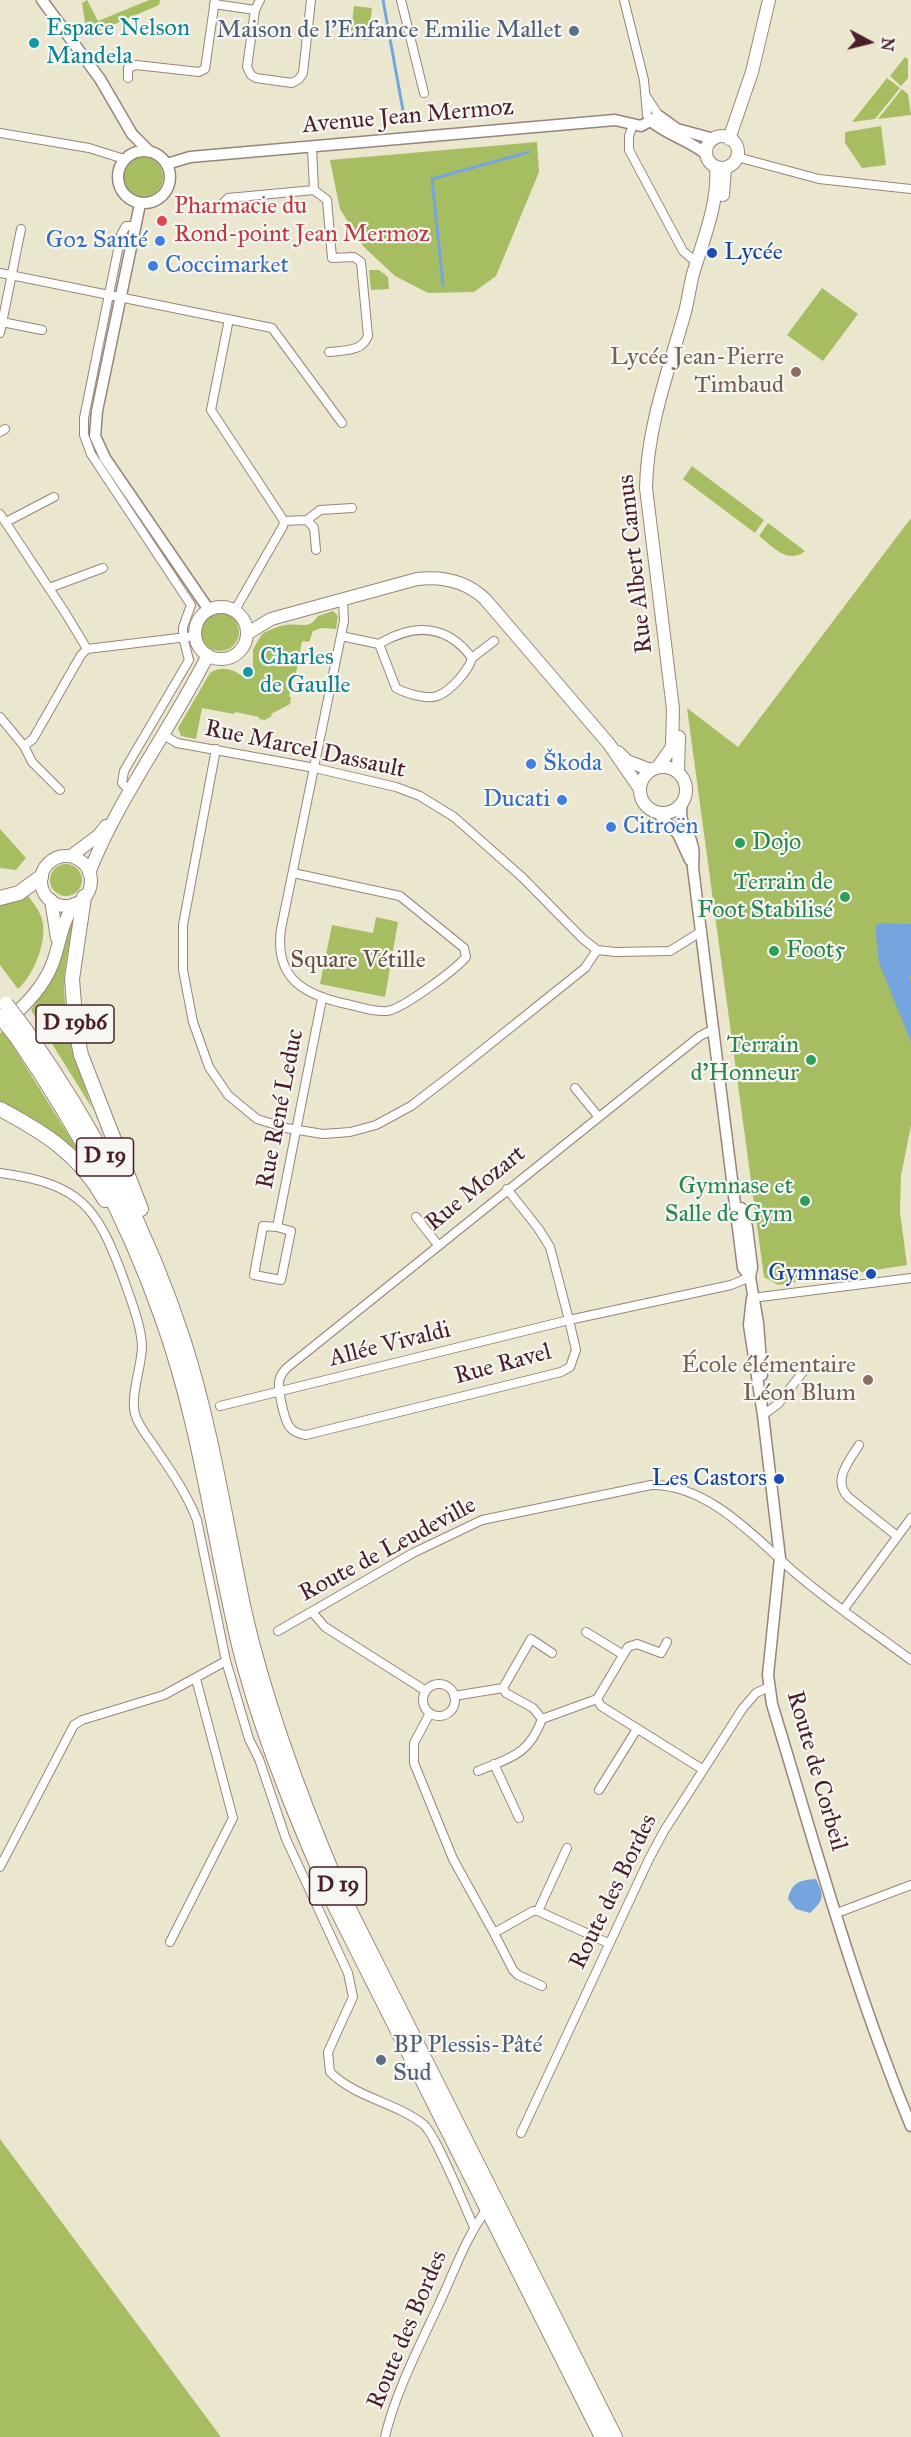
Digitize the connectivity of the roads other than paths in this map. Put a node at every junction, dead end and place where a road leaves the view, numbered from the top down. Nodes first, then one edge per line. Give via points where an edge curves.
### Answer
1 (42, 0) edge
2 (260, 0) edge
3 (311, 0) edge
4 (401, 0) edge
5 (624, 0) edge
6 (769, 0) edge
7 (214, 2) edge
8 (255, 10) junction
9 (128, 78) dead end
10 (424, 93) dead end
11 (655, 118) junction
12 (633, 125) junction
13 (0, 133) edge
14 (132, 134) junction
15 (729, 138) junction
16 (714, 139) junction
17 (312, 148) junction
18 (149, 151) junction
19 (706, 154) junction
20 (128, 156) junction
21 (736, 157) junction
22 (167, 164) junction
23 (721, 167) junction
24 (911, 189) edge
25 (314, 190) junction
26 (223, 203) dead end
27 (140, 204) junction
28 (21, 230) dead end
29 (697, 263) junction
30 (0, 273) edge
31 (12, 275) junction
32 (114, 296) junction
33 (686, 310) junction
34 (229, 319) junction
35 (2, 322) junction
36 (42, 330) dead end
37 (0, 333) edge
38 (329, 352) dead end
39 (342, 423) dead end
40 (54, 497) dead end
41 (352, 508) dead end
42 (0, 514) edge
43 (307, 520) junction
44 (284, 521) junction
45 (6, 522) junction
46 (316, 550) dead end
47 (103, 568) dead end
48 (49, 588) junction
49 (343, 599) junction
50 (209, 610) junction
51 (239, 615) junction
52 (272, 619) junction
53 (248, 633) junction
54 (189, 636) junction
55 (341, 636) junction
56 (494, 641) dead end
57 (379, 644) junction
58 (87, 649) junction
59 (208, 655) junction
60 (472, 658) junction
61 (673, 709) junction
62 (0, 717) edge
63 (162, 734) junction
64 (609, 744) junction
65 (24, 746) junction
66 (216, 749) junction
67 (315, 768) junction
68 (654, 768) junction
69 (678, 772) junction
70 (640, 789) junction
71 (60, 790) dead end
72 (130, 791) junction
73 (682, 803) junction
74 (122, 805) junction
75 (657, 812) junction
76 (70, 856) junction
77 (693, 868) junction
78 (90, 873) junction
79 (293, 873) junction
80 (41, 877) junction
81 (0, 898) edge
82 (51, 900) junction
83 (79, 900) junction
84 (702, 931) junction
85 (57, 941) junction
86 (597, 950) junction
87 (322, 999) junction
88 (2, 1006) edge
89 (0, 1026) edge
90 (714, 1029) junction
91 (21, 1033) junction
92 (575, 1088) dead end
93 (0, 1109) edge
94 (598, 1116) junction
95 (296, 1130) junction
96 (0, 1173) edge
97 (507, 1189) junction
98 (416, 1217) dead end
99 (277, 1227) junction
100 (438, 1245) junction
101 (138, 1255) junction
102 (750, 1277) junction
103 (911, 1278) edge
104 (168, 1296) junction
105 (752, 1298) junction
106 (569, 1320) junction
107 (806, 1368) dead end
108 (279, 1392) junction
109 (220, 1406) dead end
110 (763, 1415) junction
111 (859, 1445) dead end
112 (911, 1518) edge
113 (908, 1530) edge
114 (897, 1536) junction
115 (780, 1558) junction
116 (844, 1609) junction
117 (312, 1612) junction
118 (278, 1631) dead end
119 (586, 1632) dead end
120 (666, 1642) dead end
121 (552, 1653) dead end
122 (622, 1654) junction
123 (911, 1660) edge
124 (226, 1661) junction
125 (196, 1679) junction
126 (769, 1687) junction
127 (503, 1688) junction
128 (426, 1691) junction
129 (454, 1696) junction
130 (597, 1699) junction
131 (430, 1713) junction
132 (542, 1719) junction
133 (637, 1729) junction
134 (494, 1764) junction
135 (702, 1769) junction
136 (478, 1771) dead end
137 (599, 1790) dead end
138 (519, 1818) dead end
139 (567, 1848) dead end
140 (0, 1867) edge
141 (911, 1885) edge
142 (538, 1911) junction
143 (837, 1913) junction
144 (494, 1934) junction
145 (170, 1942) dead end
146 (608, 1943) junction
147 (542, 1986) dead end
148 (911, 2126) edge
149 (521, 2133) dead end
150 (487, 2209) junction
151 (474, 2227) junction
152 (386, 2437) edge
153 (602, 2437) edge
154 (615, 2437) edge

1 - 14 street via 100,79
2 - 8 street
3 - 8 street via 303,73 292,83 251,75 247,67
4 - 10 street
5 - 11 street via 639,57 647,115
6 - 15 main road via 752,72
7 - 8 street
7 - 9 street via 205,69 199,72 136,65 128,68
11 - 12 street, Avenue Jean Mermoz via 641,126
11 - 16 street
11 - 19 street via 661,129
12 - 17 street, Avenue Jean Mermoz via 615,120
12 - 29 street via 629,150 684,251
13 - 20 street
14 - 18 street
14 - 20 street
15 - 16 main road
15 - 21 main road via 737,149
16 - 19 main road
17 - 22 street, Avenue Jean Mermoz via 190,157
17 - 25 street
18 - 20 street
18 - 22 street
19 - 23 main road via 709,162
20 - 27 street via 118,172 119,186 127,198
21 - 23 main road via 730,165
21 - 24 street via 819,179
22 - 27 street via 168,189 156,201
23 - 29 main road, Rue Albert Camus
23 - 33 main road, Rue Albert Camus via 723,197
25 - 26 street via 228,198
25 - 38 street via 327,200 332,258 354,257 361,262 366,308 365,344
27 - 32 street
28 - 31 street
29 - 33 main road, Rue Albert Camus
30 - 31 street
31 - 32 street
31 - 35 street
32 - 34 street
32 - 50 street via 95,436 105,458
32 - 54 street via 84,418 84,435 91,454 190,601 183,627
33 - 61 main road, Rue Albert Camus via 656,412 646,465
34 - 39 street via 276,331
34 - 44 street via 211,410
35 - 36 street
35 - 37 street
40 - 45 street
41 - 43 street via 320,510
42 - 45 street
43 - 44 street
43 - 46 street via 314,528
44 - 51 street
45 - 48 street
47 - 48 street
48 - 58 street
49 - 52 main road
49 - 55 street
49 - 64 main road via 417,579 441,578 471,588 485,599
50 - 51 main road via 221,607
50 - 54 main road
51 - 52 main road
51 - 53 main road
52 - 53 main road
53 - 59 main road via 244,646 235,655 221,659
54 - 58 street
54 - 59 main road
54 - 72 street via 189,660 124,771 122,783
55 - 57 street
55 - 67 street
56 - 60 street
57 - 60 street via 399,632 436,630
57 - 60 street via 396,688 433,697 456,681
58 - 65 street via 33,739
59 - 63 main road
61 - 68 main road, Rue Albert Camus via 672,747
61 - 69 main road, Rue Albert Camus via 679,736
62 - 65 street
63 - 66 street, Rue Marcel Dassault via 177,742
63 - 72 main road
64 - 68 main road via 627,761
64 - 70 main road
65 - 71 street via 32,762
66 - 67 street, Rue Marcel Dassault
66 - 95 street via 183,925 183,970 189,1006 206,1059 228,1095 257,1119
67 - 79 street
67 - 86 street, Rue Marcel Dassault via 396,787 443,809 522,877
68 - 69 main road via 668,767
68 - 70 main road via 643,778
69 - 73 main road via 686,785
70 - 75 main road via 644,804
72 - 74 main road
73 - 75 main road via 671,812
73 - 77 street, Route de Corbeil via 682,821 692,842
74 - 76 main road via 99,835
74 - 78 main road
75 - 77 street, Route de Corbeil via 678,834
76 - 78 main road via 79,859
76 - 80 main road via 54,858
77 - 84 street, Route de Corbeil
78 - 83 main road via 90,886
79 - 87 street via 281,928 281,959 294,982
79 - 87 street via 400,896 464,948 466,957 459,966 389,1011
80 - 81 main road via 19,893
80 - 82 main road via 43,890
82 - 83 main road via 66,905
82 - 85 main road
83 - 85 main road via 65,918
83 - 104 main road, D 19b6 via 72,979 81,1055 168,1280
84 - 86 street via 670,951
84 - 90 street, Route de Corbeil
85 - 89 main road via 44,980 23,1007
86 - 95 street via 585,968 399,1113 350,1132
87 - 95 street, Rue René Leduc
88 - 91 main road, D 19, bridge
90 - 94 street, Rue Mozart
90 - 102 street, Route de Corbeil via 734,1185 747,1227
91 - 101 main road, D 19 via 86,1147
91 - 104 main road, D 19 via 50,1065 100,1148 130,1205
92 - 94 street
93 - 101 main road via 34,1126 74,1158 104,1198 129,1251
94 - 97 street, Rue Mozart
95 - 99 street, Rue René Leduc
96 - 124 street via 31,1178 63,1190 90,1209 102,1226 140,1332 142,1353 134,1413 190,1502 197,1520
97 - 100 street, Rue Mozart
97 - 106 street via 550,1247
98 - 100 street
99 - 99 street, Rue René Leduc via 263,1226 254,1275 281,1280 291,1231
100 - 108 street, Rue Mozart via 289,1366 281,1377
101 - 150 main road, D 19 via 163,1318 190,1406 241,1650 279,1772 333,1902
102 - 105 street, Route de Corbeil
102 - 106 street, Rue Ravel via 731,1285
103 - 105 street
104 - 154 main road, D 19 via 209,1431 255,1655 315,1834 340,1891
105 - 110 street, Route de Corbeil via 749,1325
106 - 108 street, Allée Vivaldi
106 - 108 street, Rue Ravel via 576,1350 570,1367 561,1372 306,1435 288,1425
107 - 110 street via 778,1404
108 - 109 street, Allée Vivaldi
110 - 115 street, Route de Corbeil
111 - 114 street via 842,1474 843,1490
112 - 113 street
113 - 114 street
114 - 116 street
115 - 116 street, Route de Leudeville
115 - 117 street, Route de Leudeville via 695,1493 674,1486 651,1485 482,1520 423,1548
115 - 126 street, Route de Corbeil
116 - 123 street, Route de Leudeville
117 - 118 street, Route de Leudeville
117 - 128 street via 325,1627
119 - 122 street
120 - 122 street via 661,1653 633,1644
121 - 127 street via 531,1639
122 - 130 street
124 - 125 street
124 - 151 street via 249,1739 286,1839 348,1973 353,1998 328,2052 330,2072 346,2086 429,2129
125 - 140 street via 164,1695 74,1725
125 - 145 street via 233,1818
126 - 135 street, Route des Bordes via 756,1693 742,1708
126 - 143 street, Route de Corbeil
127 - 129 street
127 - 132 street via 533,1708
128 - 129 street via 442,1685
128 - 131 street via 423,1702
129 - 131 street via 453,1707 446,1715
130 - 132 street
130 - 133 street via 601,1706
131 - 144 street via 414,1743 414,1763 453,1859
132 - 134 street via 524,1750
133 - 135 street
133 - 137 street
134 - 136 street
134 - 138 street
135 - 146 street, Route des Bordes via 664,1831
139 - 142 street
141 - 143 street
142 - 144 street
142 - 146 street
143 - 148 street, Route de Corbeil via 887,2069
144 - 147 street via 513,1970
146 - 149 street, Route des Bordes
150 - 151 street, Route des Bordes
150 - 153 main road, D 19
151 - 152 street, Route des Bordes via 394,2409

